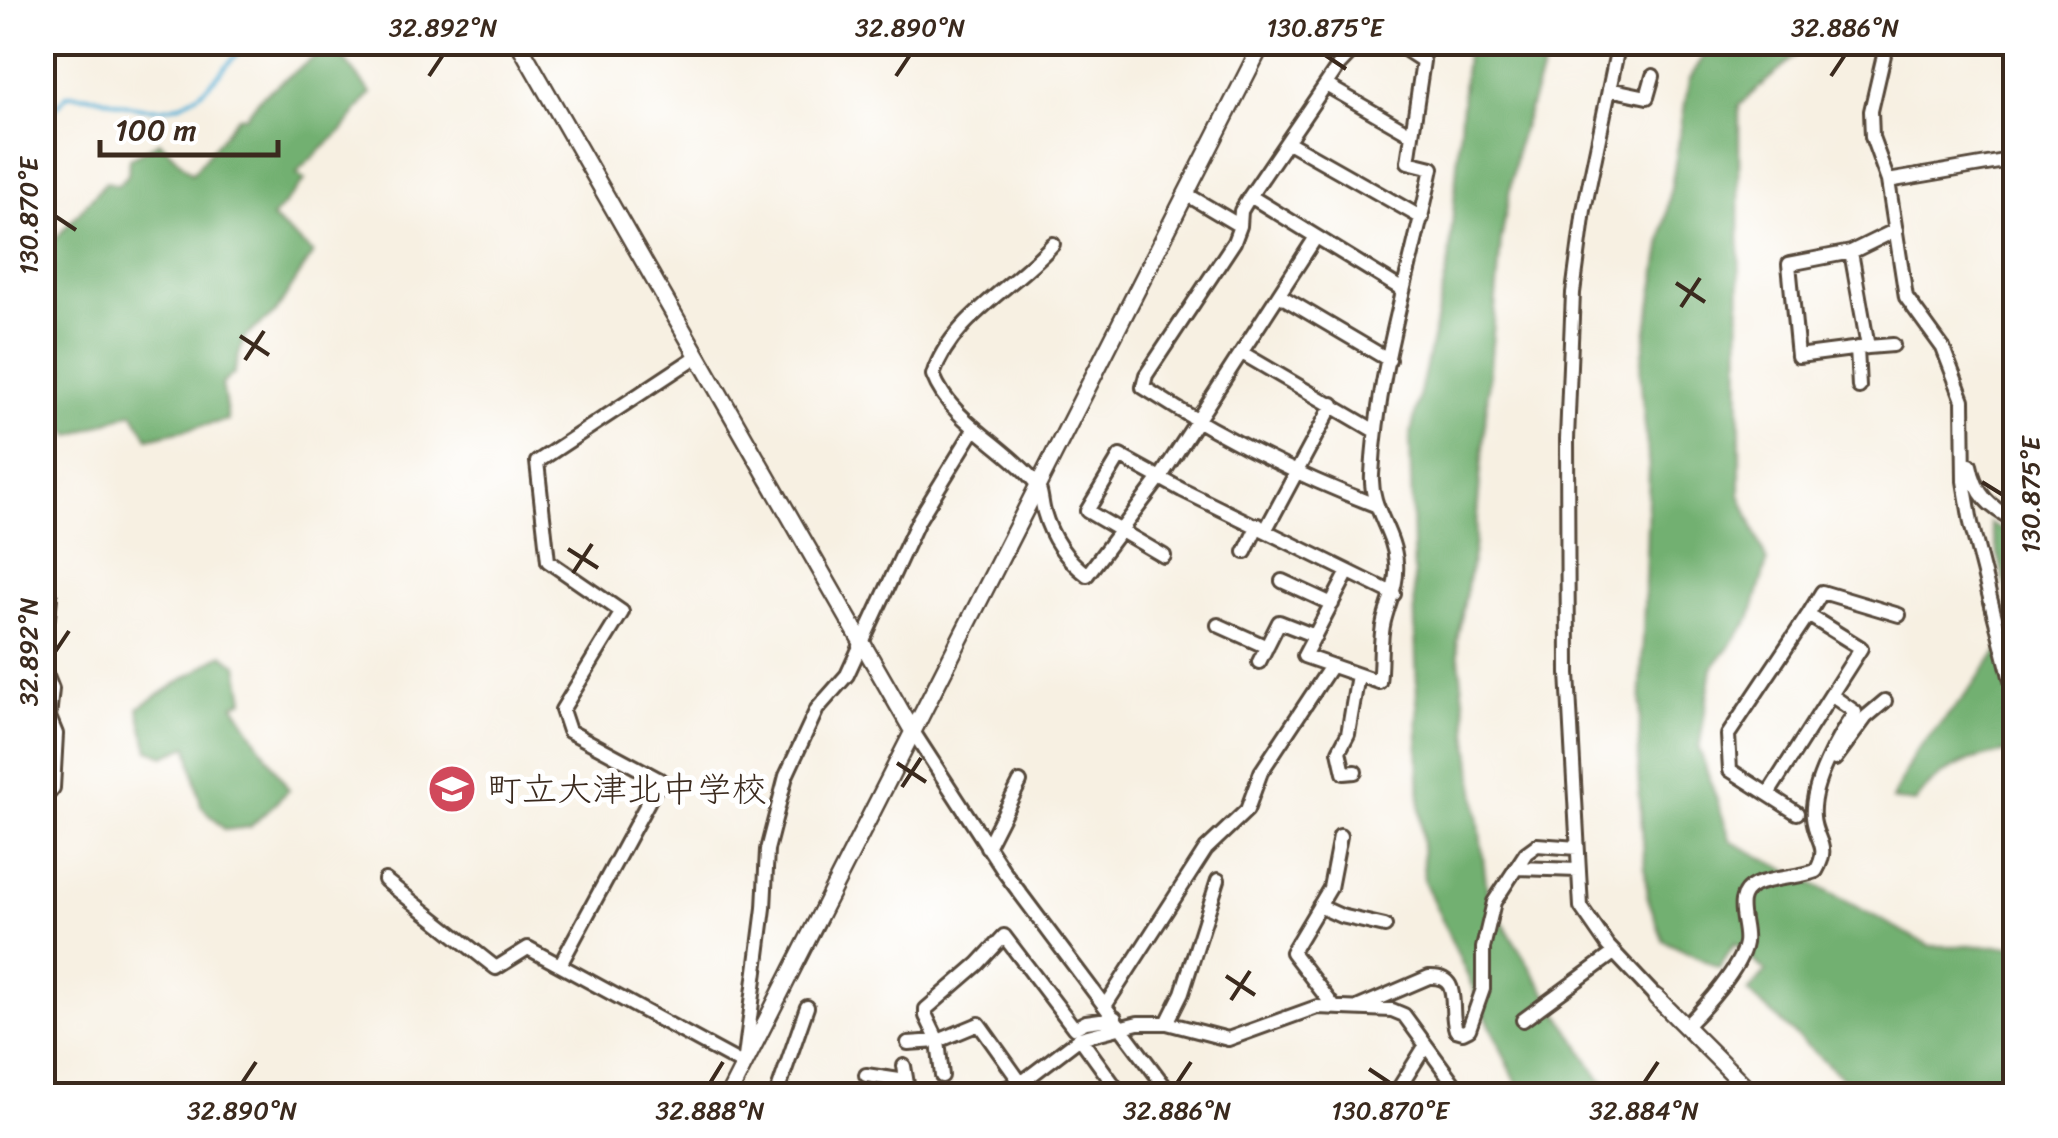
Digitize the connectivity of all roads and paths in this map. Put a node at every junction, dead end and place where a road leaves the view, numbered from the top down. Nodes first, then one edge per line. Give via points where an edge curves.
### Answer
1 (518, 42) edge
2 (1263, 42) edge
3 (1361, 42) edge
4 (1394, 42) edge
5 (1619, 42) edge
6 (1887, 42) edge
7 (1653, 76) dead end
8 (1326, 85) junction
9 (1609, 88) junction
10 (1411, 134) junction
11 (1288, 142) junction
12 (2016, 160) edge
13 (1888, 181) junction
14 (1186, 194) junction
15 (1250, 196) junction
16 (1422, 218) junction
17 (1240, 226) junction
18 (1896, 230) junction
19 (1316, 237) junction
20 (1053, 244) dead end
21 (1851, 252) junction
22 (1404, 290) junction
23 (1279, 295) junction
24 (1893, 345) dead end
25 (1862, 347) junction
26 (1242, 353) junction
27 (696, 357) junction
28 (1390, 360) junction
29 (1859, 387) dead end
30 (1333, 404) junction
31 (1196, 422) junction
32 (975, 428) junction
33 (1376, 431) junction
34 (1966, 443) junction
35 (1297, 470) junction
36 (1160, 478) junction
37 (1038, 485) junction
38 (1375, 504) junction
39 (2016, 521) edge
40 (1262, 527) junction
41 (1121, 531) junction
42 (1245, 552) dead end
43 (1164, 556) dead end
44 (1348, 572) junction
45 (1282, 582) dead end
46 (1394, 594) junction
47 (50, 597) dead end
48 (1332, 604) junction
49 (1808, 614) junction
50 (1899, 614) dead end
51 (42, 620) edge
52 (1218, 625) dead end
53 (1315, 636) junction
54 (862, 644) junction
55 (1266, 647) junction
56 (1259, 662) dead end
57 (42, 664) edge
58 (1331, 666) junction
59 (1358, 675) junction
60 (1831, 696) junction
61 (2016, 700) edge
62 (1885, 701) dead end
63 (912, 730) junction
64 (1345, 774) dead end
65 (1020, 782) dead end
66 (1819, 786) junction
67 (1768, 794) junction
68 (42, 801) edge
69 (1798, 813) dead end
70 (1340, 836) dead end
71 (987, 847) junction
72 (1577, 848) junction
73 (1518, 868) junction
74 (1578, 870) junction
75 (385, 880) dead end
76 (1218, 880) dead end
77 (1319, 906) junction
78 (1385, 926) dead end
79 (1614, 953) junction
80 (560, 965) junction
81 (1656, 997) joint
82 (808, 1006) dead end
83 (1105, 1006) junction
84 (1334, 1008) junction
85 (1357, 1008) junction
86 (1523, 1020) dead end
87 (1118, 1022) junction
88 (1167, 1023) junction
89 (1686, 1026) junction
90 (1080, 1038) junction
91 (938, 1041) junction
92 (908, 1043) dead end
93 (1426, 1044) junction
94 (744, 1065) junction
95 (904, 1066) dead end
96 (866, 1074) dead end
97 (942, 1076) dead end
98 (1021, 1082) junction
99 (908, 1088) edge
100 (1462, 1095) edge
101 (728, 1096) edge
102 (776, 1096) edge
103 (980, 1096) edge
104 (1034, 1096) edge
105 (1122, 1096) edge
106 (1172, 1096) edge
107 (1394, 1096) edge
108 (1755, 1096) edge

1 - 27 street
2 - 14 street
3 - 8 street
4 - 10 street via 1424,61
5 - 9 street
6 - 13 street via 1872,137
7 - 9 street via 1647,97
8 - 10 street
8 - 11 street
9 - 72 street via 1572,310 1568,673
10 - 16 street via 1408,162 1432,168
11 - 15 street
11 - 16 street
12 - 13 street
13 - 18 street
14 - 17 street
14 - 37 street
15 - 17 street
15 - 19 street
16 - 22 street
17 - 31 street via 1143,387
18 - 21 street
18 - 34 street via 1906,297 1943,348 1963,400
19 - 22 street
19 - 23 street
20 - 32 street via 964,324 934,370 938,388
21 - 25 street
21 - 25 street via 1789,264 1798,356
22 - 28 street
23 - 26 street
23 - 28 street
24 - 25 street
25 - 29 street
26 - 30 street
26 - 31 street
27 - 54 street
27 - 80 street via 538,462 548,561 622,612 562,710 569,732 660,780
28 - 33 street
30 - 33 street
30 - 35 street
31 - 35 street
31 - 36 street
32 - 37 street
32 - 54 street via 918,521
33 - 38 street
34 - 39 street via 1974,486 1990,508
34 - 61 street via 1971,524
35 - 38 street
35 - 40 street
36 - 40 street
36 - 41 street
36 - 41 street via 1120,456 1086,511
37 - 41 street via 1059,546 1087,575
37 - 63 street
38 - 46 street via 1394,550
40 - 42 street
40 - 44 street
41 - 43 street
44 - 46 street
44 - 48 street
45 - 48 street
46 - 59 street via 1383,624 1379,682
47 - 51 street via 48,618
48 - 53 street
49 - 50 street via 1822,592
49 - 60 street via 1860,648
49 - 67 street via 1728,735 1730,770
52 - 55 street
53 - 55 street via 1279,622
53 - 58 street via 1304,656
54 - 63 street
54 - 94 street via 848,675 817,709 786,776 767,850
55 - 56 street
57 - 68 street via 56,734 53,788
58 - 59 street
58 - 83 street via 1261,772 1246,810 1206,849
59 - 64 street via 1339,750
60 - 66 street via 1855,712
60 - 67 street
62 - 66 street via 1852,733
63 - 71 street
63 - 94 street
65 - 71 street
66 - 89 street via 1813,816 1823,859 1816,871 1754,885 1746,893 1745,944 1716,994
67 - 69 street
70 - 77 street via 1330,888
71 - 83 street
72 - 73 street via 1537,845
72 - 74 street
73 - 74 street
73 - 85 street via 1494,902 1483,948 1483,989 1470,1029 1456,1030 1452,986 1440,976
74 - 79 street via 1581,907
75 - 80 street via 496,968 528,948
76 - 88 street
77 - 78 street
77 - 84 street via 1292,952
79 - 81 street
79 - 86 street
80 - 94 street
81 - 89 street
82 - 102 street
83 - 87 street
84 - 85 street
84 - 88 street via 1317,1007 1228,1039
85 - 93 street via 1404,1015
87 - 88 street
87 - 90 street
87 - 91 street via 1074,1028 1004,936 926,1009
87 - 106 street
89 - 108 street
90 - 98 street
90 - 105 street
91 - 92 street
91 - 97 street
91 - 98 street via 980,1024
93 - 100 street
93 - 107 street
94 - 101 street
95 - 99 street
96 - 99 street
98 - 103 street
98 - 104 street

